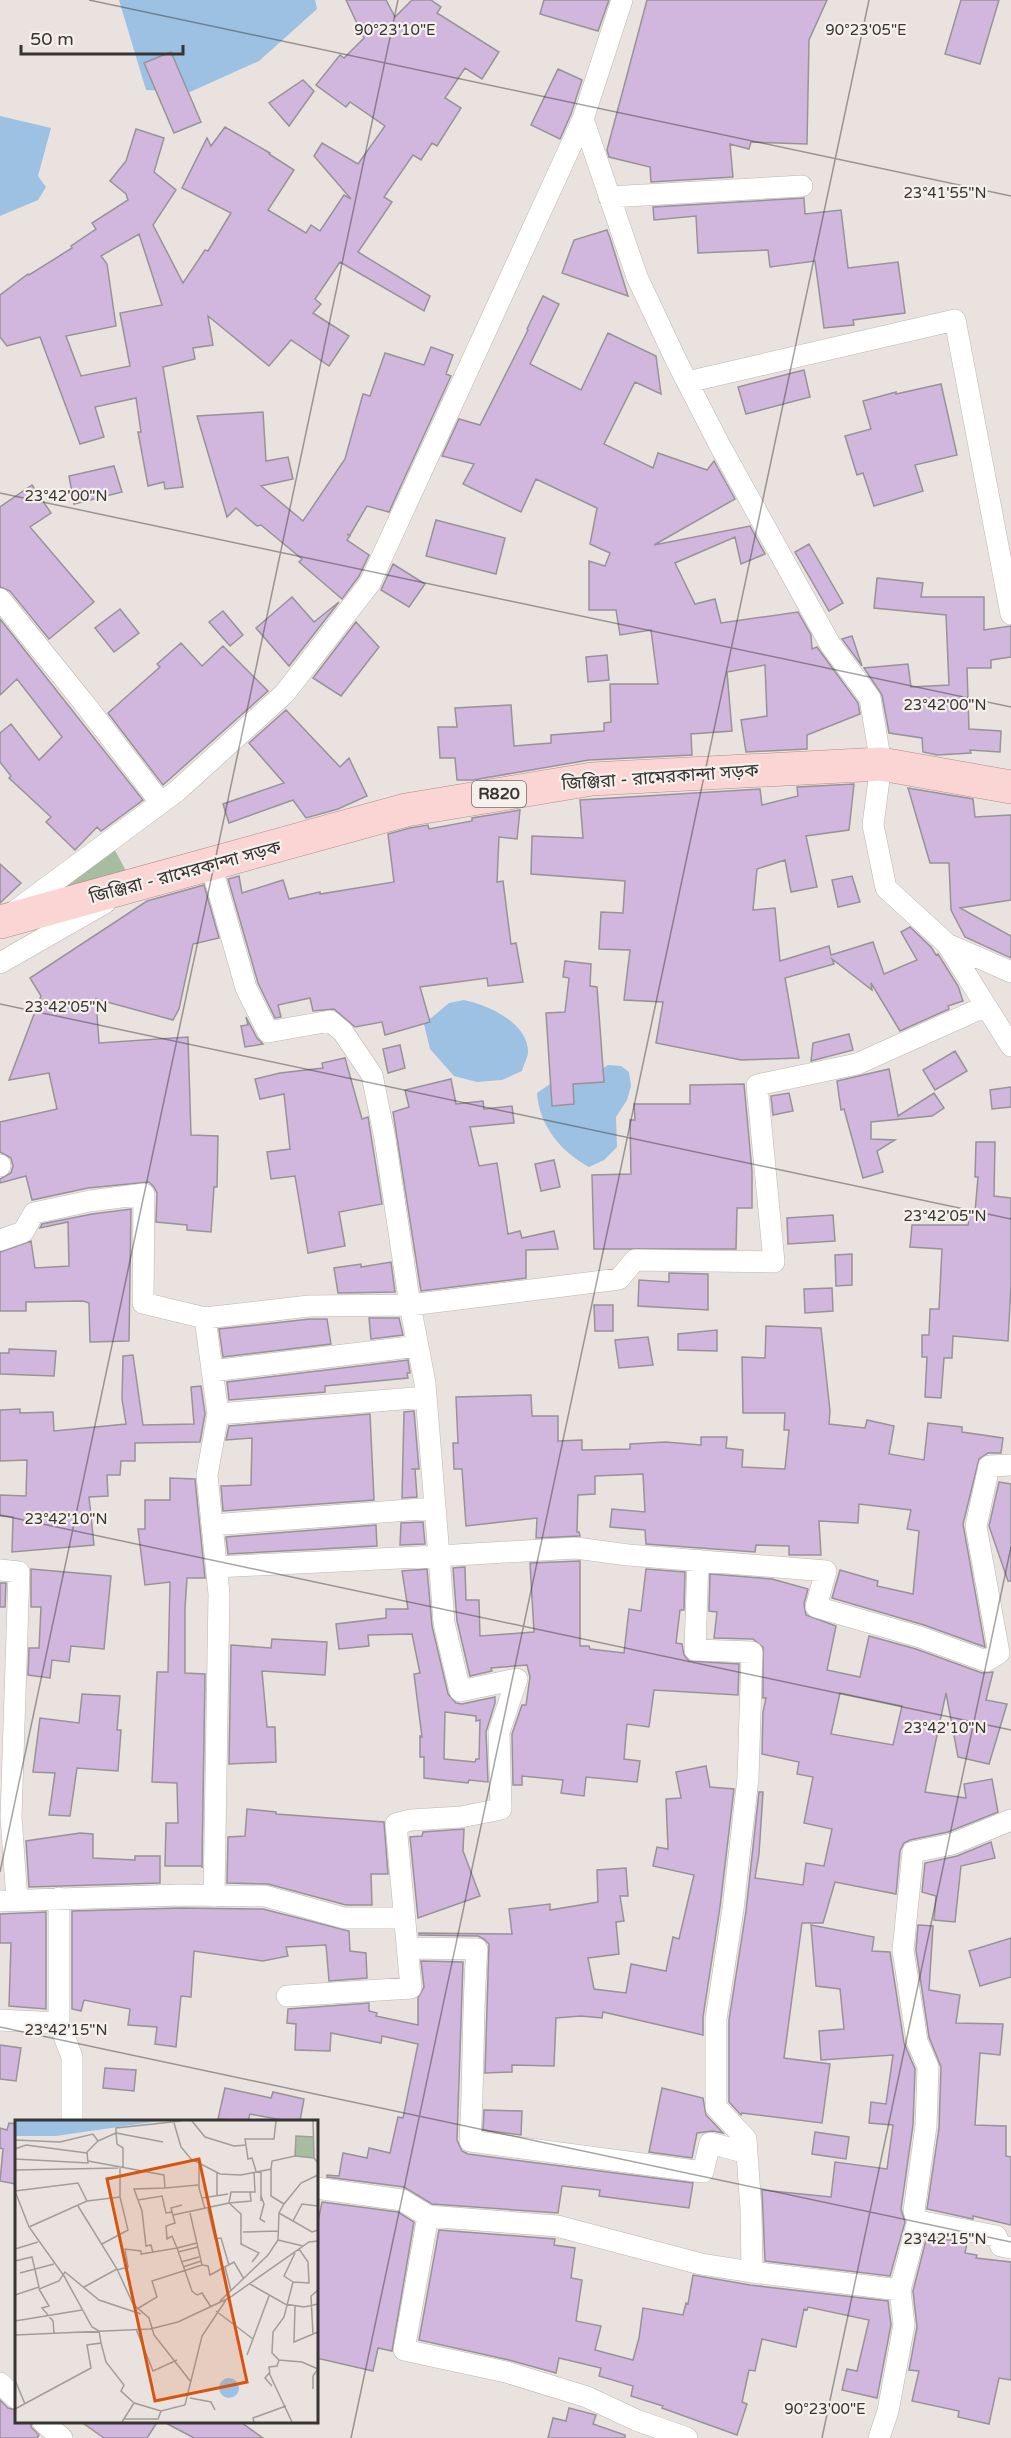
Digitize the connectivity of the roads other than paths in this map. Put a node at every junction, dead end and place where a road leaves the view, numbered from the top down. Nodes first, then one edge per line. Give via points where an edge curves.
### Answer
1 (622, 0) edge
2 (583, 119) junction
3 (802, 186) dead end
4 (609, 197) junction
5 (687, 382) junction
6 (0, 599) edge
7 (1011, 614) edge
8 (881, 764) junction
9 (1011, 788) edge
10 (161, 803) junction
11 (211, 865) junction
12 (134, 886) junction
13 (0, 922) edge
14 (947, 944) junction
15 (0, 963) edge
16 (1011, 972) edge
17 (986, 1006) junction
18 (1011, 1046) edge
19 (0, 1240) edge
20 (410, 1305) junction
21 (205, 1318) junction
22 (418, 1346) junction
23 (212, 1371) junction
24 (426, 1397) junction
25 (218, 1414) junction
26 (1011, 1465) edge
27 (435, 1508) junction
28 (212, 1525) junction
29 (439, 1556) junction
30 (698, 1560) junction
31 (216, 1567) junction
32 (0, 1570) edge
33 (1011, 1820) edge
34 (214, 1896) junction
35 (59, 1898) junction
36 (9, 1900) edge
37 (405, 1918) junction
38 (407, 1948) junction
39 (287, 1996) dead end
40 (0, 2020) edge
41 (59, 2023) junction
42 (72, 2120) edge
43 (747, 2153) junction
44 (318, 2188) edge
45 (428, 2216) junction
46 (918, 2221) junction
47 (1011, 2248) edge
48 (752, 2272) junction
49 (900, 2290) junction
50 (0, 2383) edge
51 (15, 2397) edge
52 (45, 2423) edge
53 (62, 2438) edge
54 (687, 2438) edge
55 (879, 2438) edge

1 - 2 street
2 - 4 street
2 - 10 street via 370,583 285,693
3 - 4 street
4 - 5 street via 637,278
5 - 7 street via 955,320
5 - 8 street via 830,644 870,698
6 - 10 street
8 - 9 main road, জিঞ্জিরা - রামেরকান্দা সড়ক / R820
8 - 11 main road, জিঞ্জিরা - রামেরকান্দা সড়ক / R820 via 592,778 406,810
8 - 14 street via 873,825 886,888
10 - 13 street
11 - 12 main road, জিঞ্জিরা - রামেরকান্দা সড়ক / R820
11 - 20 street via 246,988 268,1032 330,1021 344,1032 372,1075
12 - 13 main road, জিঞ্জিরা - রামেরকান্দা সড়ক / R820
12 - 15 street
14 - 16 street
14 - 17 street
17 - 18 street
17 - 20 street via 857,1064 757,1085 774,1262 635,1260 619,1279
19 - 21 street via 23,1232 34,1214 144,1194 143,1303
20 - 21 street via 309,1306
20 - 22 street
21 - 23 street
22 - 23 street
22 - 24 street
23 - 25 street
24 - 25 street
24 - 27 street
25 - 28 street via 207,1474
26 - 30 street via 989,1466 976,1526 999,1653 986,1661 816,1607 826,1571
27 - 28 street
27 - 29 street
28 - 31 street
29 - 30 street via 576,1548
29 - 31 street
29 - 37 street via 444,1623 460,1691 517,1678 499,1732 501,1809 396,1824
30 - 43 street via 695,1650 752,1652 748,1778 716,2019 716,2107 746,2139
31 - 34 street via 219,1594
32 - 36 street via 19,1572
33 - 46 street via 952,1844 913,1852 903,1950 917,2041 928,2067 926,2126 914,2211
34 - 35 street
34 - 37 street via 266,1896 344,1918
35 - 36 street
35 - 41 street
37 - 38 street
38 - 39 street via 411,1988
38 - 43 street via 477,1949 470,2140 703,2172 710,2143
40 - 41 street
41 - 42 street via 72,2057
43 - 48 street
44 - 45 street via 402,2200
45 - 48 street via 556,2226 701,2264
45 - 54 street via 404,2350 506,2372 587,2397
46 - 47 street via 996,2236 1001,2246
46 - 49 street
48 - 49 street
49 - 55 street via 904,2325
50 - 51 street
52 - 53 street

